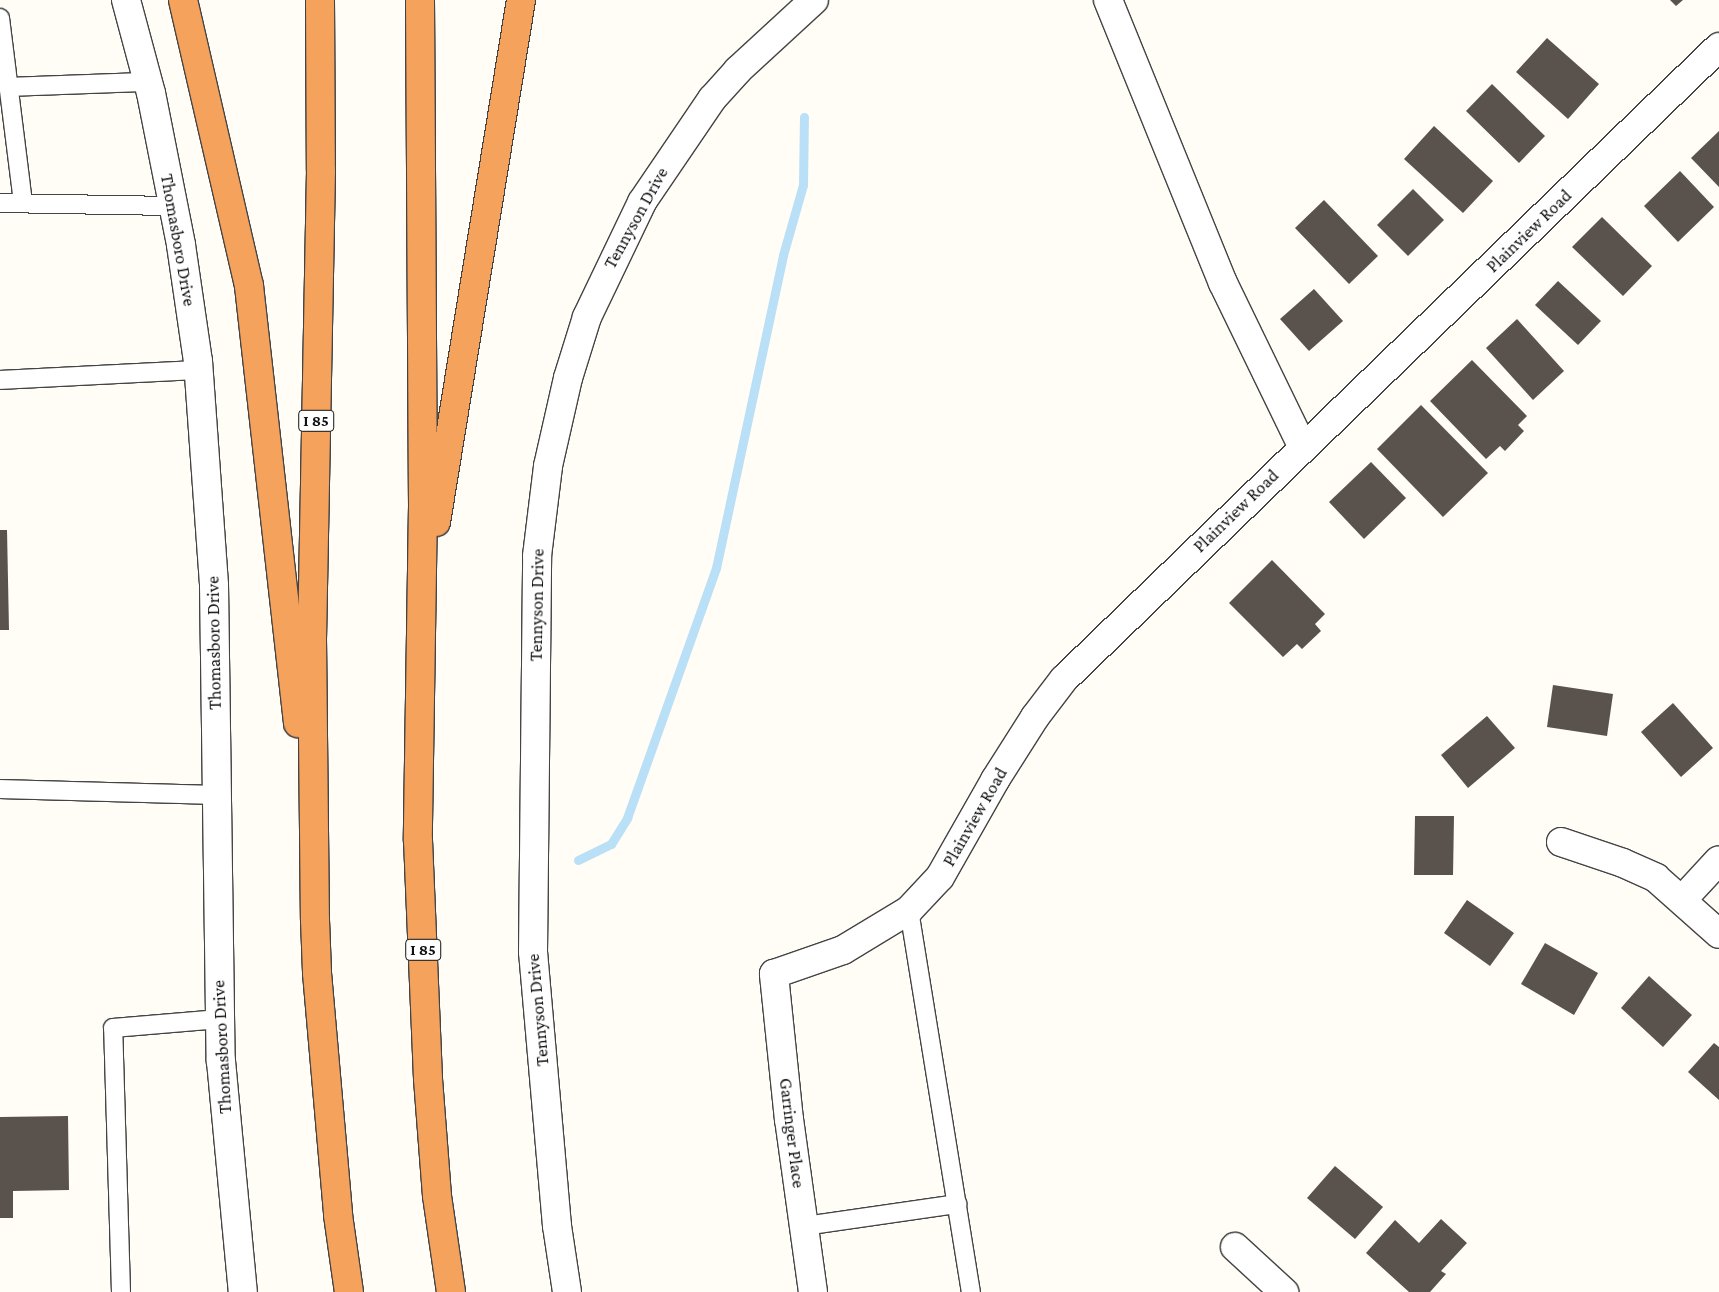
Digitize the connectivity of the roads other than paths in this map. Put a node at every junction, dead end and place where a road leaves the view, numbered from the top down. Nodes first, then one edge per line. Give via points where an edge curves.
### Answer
1 (126, 0) edge
2 (183, 0) edge
3 (320, 0) edge
4 (420, 0) edge
5 (520, 0) edge
6 (814, 0) edge
7 (1108, 0) edge
8 (0, 18) edge
9 (1719, 47) edge
10 (148, 82) junction
11 (9, 88) junction
12 (0, 203) edge
13 (23, 203) junction
14 (173, 206) junction
15 (198, 370) junction
16 (0, 380) edge
17 (1302, 446) junction
18 (421, 608) junction
19 (0, 789) edge
20 (217, 795) junction
21 (314, 841) junction
22 (1561, 842) dead end
23 (1719, 860) edge
24 (1682, 900) junction
25 (909, 910) junction
26 (1719, 934) edge
27 (774, 974) joint
28 (220, 1019) junction
29 (957, 1204) junction
30 (804, 1226) junction
31 (1235, 1247) dead end
32 (121, 1292) edge
33 (243, 1292) edge
34 (350, 1292) edge
35 (451, 1292) edge
36 (567, 1292) edge
37 (813, 1292) edge
38 (971, 1292) edge
39 (1284, 1292) edge

1 - 10 street, Thomasboro Drive
2 - 21 highway via 249,286 284,619
3 - 21 highway, I 85 via 321,172 312,639
4 - 18 highway, I 85
5 - 18 highway
6 - 36 street, Tennyson Drive via 738,70 712,99 642,202 586,317 548,466 537,556 532,952 557,1226
7 - 17 street via 1223,283
8 - 11 lane
9 - 17 street, Plainview Road
10 - 11 lane
10 - 14 street, Thomasboro Drive
11 - 13 lane
12 - 13 lane
13 - 14 lane
14 - 15 street, Thomasboro Drive
15 - 16 lane
15 - 20 street, Thomasboro Drive via 214,585
17 - 25 street, Plainview Road via 1064,679 994,780 940,877
18 - 35 highway, I 85 via 418,840 428,1078 437,1196
19 - 20 lane
20 - 28 street, Thomasboro Drive
21 - 34 highway, I 85 via 316,973 338,1215
22 - 24 street via 1624,863 1656,878
23 - 24 street
24 - 26 street
25 - 27 street, Plainview Road via 843,950
25 - 29 lane
27 - 30 street, Garringer Place
28 - 32 lane via 113,1028
28 - 33 street, Thomasboro Drive via 231,1188
29 - 30 lane
29 - 38 lane
30 - 37 street, Garringer Place
31 - 39 street

